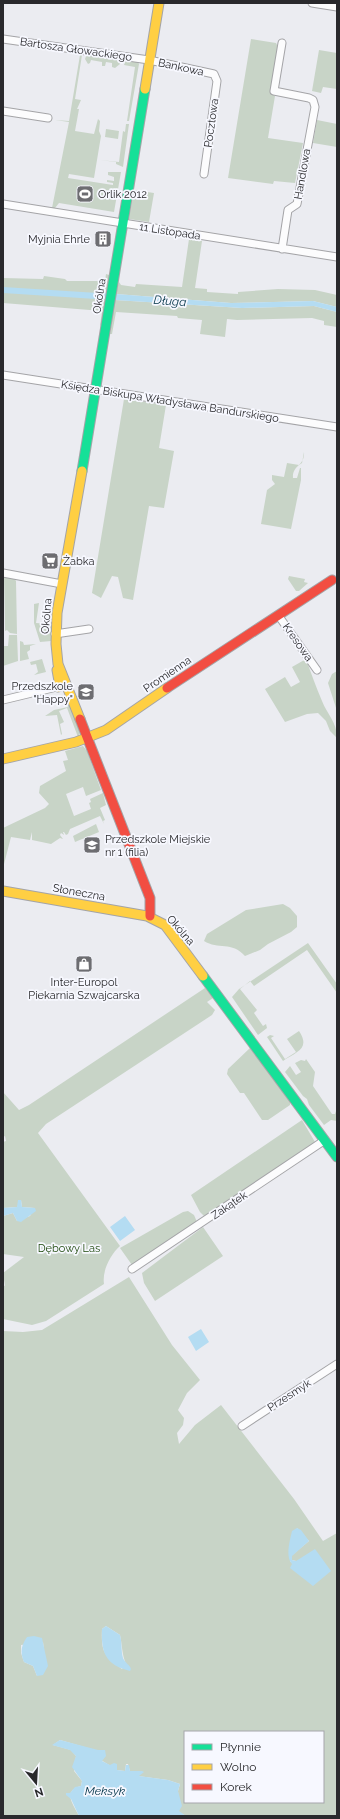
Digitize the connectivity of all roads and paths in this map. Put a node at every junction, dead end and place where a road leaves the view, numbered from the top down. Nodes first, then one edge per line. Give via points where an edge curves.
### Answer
1 (159, 3) edge
2 (312, 3) edge
3 (337, 7) edge
4 (3, 39) edge
5 (282, 43) dead end
6 (150, 60) junction
7 (214, 74) joint
8 (3, 110) edge
9 (48, 118) dead end
10 (204, 174) dead end
11 (3, 204) edge
12 (122, 223) junction
13 (282, 249) junction
14 (337, 257) edge
15 (3, 375) edge
16 (96, 390) junction
17 (337, 427) edge
18 (3, 573) edge
19 (332, 580) dead end
20 (62, 584) junction
21 (278, 614) junction
22 (89, 629) dead end
23 (55, 634) junction
24 (58, 660) junction
25 (317, 670) dead end
26 (67, 684) junction
27 (58, 687) junction
28 (3, 700) edge
29 (87, 738) junction
30 (3, 758) edge
31 (3, 891) edge
32 (150, 916) junction
33 (325, 1140) junction
34 (337, 1157) edge
35 (132, 1269) dead end
36 (337, 1364) edge
37 (242, 1426) dead end

1 - 6 street, Okólna
2 - 3 street
4 - 6 street, Bartosza Głowackiego
5 - 13 street, Handlowa via 274,92 309,98 313,100 315,107 297,204 288,210
6 - 7 street, Bankowa
6 - 12 street, Okólna
7 - 10 street, Pocztowa via 217,82
8 - 9 street
11 - 12 street, 11 Listopada
12 - 13 street, 11 Listopada
12 - 16 street, Okólna
13 - 14 street, 11 Listopada
15 - 16 street, Księdza Biskupa Władysława Bandurskiego
16 - 17 street, Księdza Biskupa Władysława Bandurskiego
16 - 20 street, Okólna
18 - 20 street
19 - 21 street, Promienna
20 - 23 street, Okólna
21 - 25 street, Kresowa
21 - 29 street, Promienna via 130,715
22 - 23 street
23 - 24 street, Okólna
24 - 26 street, Okólna
24 - 27 street
26 - 27 street
26 - 29 street, Okólna
27 - 28 street
29 - 30 street, Promienna
29 - 32 street, Okólna via 150,898
31 - 32 street, Słoneczna
32 - 33 street, Okólna via 170,931
33 - 34 street, Okólna
33 - 35 street, Zakątek
36 - 37 street, Przesmyk

